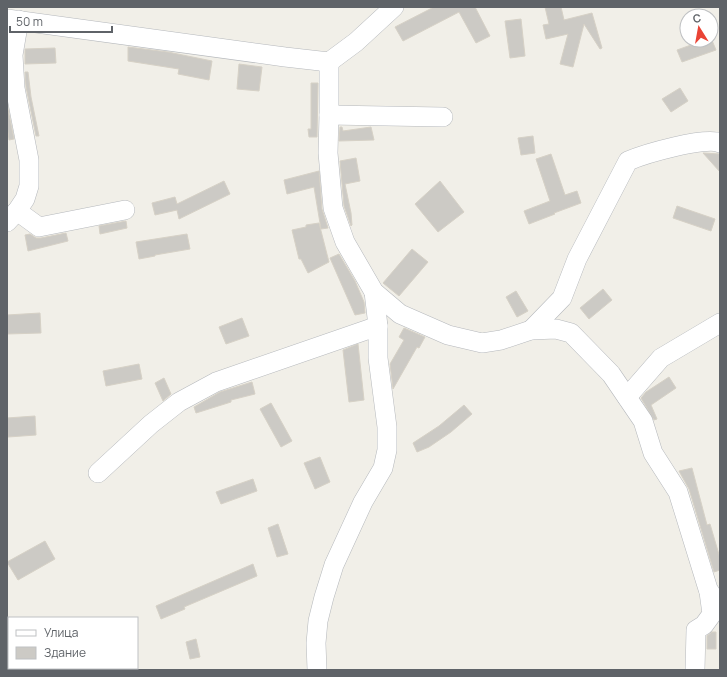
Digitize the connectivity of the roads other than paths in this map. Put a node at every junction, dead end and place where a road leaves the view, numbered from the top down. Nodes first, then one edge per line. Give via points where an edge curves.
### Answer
1 (394, 7) edge
2 (13, 20) edge
3 (329, 62) junction
4 (329, 115) junction
5 (444, 117) dead end
6 (720, 143) edge
7 (125, 210) dead end
8 (12, 217) edge
9 (374, 292) junction
10 (720, 323) edge
11 (378, 326) junction
12 (531, 330) junction
13 (627, 397) junction
14 (98, 473) dead end
15 (708, 589) junction
16 (720, 608) edge
17 (317, 670) edge
18 (695, 670) edge

1 - 3 street via 356,42
2 - 3 street
2 - 8 street via 15,88 29,160 29,186 26,199
3 - 4 street
4 - 5 street
4 - 9 street via 328,153 333,208 345,242
6 - 12 street via 702,142 642,155 628,161 577,259 562,298
7 - 8 street via 38,227
9 - 11 street
9 - 12 street via 400,314 448,335 482,343
10 - 13 street via 661,358
11 - 14 street via 216,382 185,398 151,424
11 - 17 street via 378,358 387,427 387,450 383,468 363,502 334,565 318,622
12 - 13 street via 556,329 571,332 611,374
13 - 15 street via 643,421 653,453 678,492
15 - 16 street
15 - 18 street via 712,614 704,625 696,630

